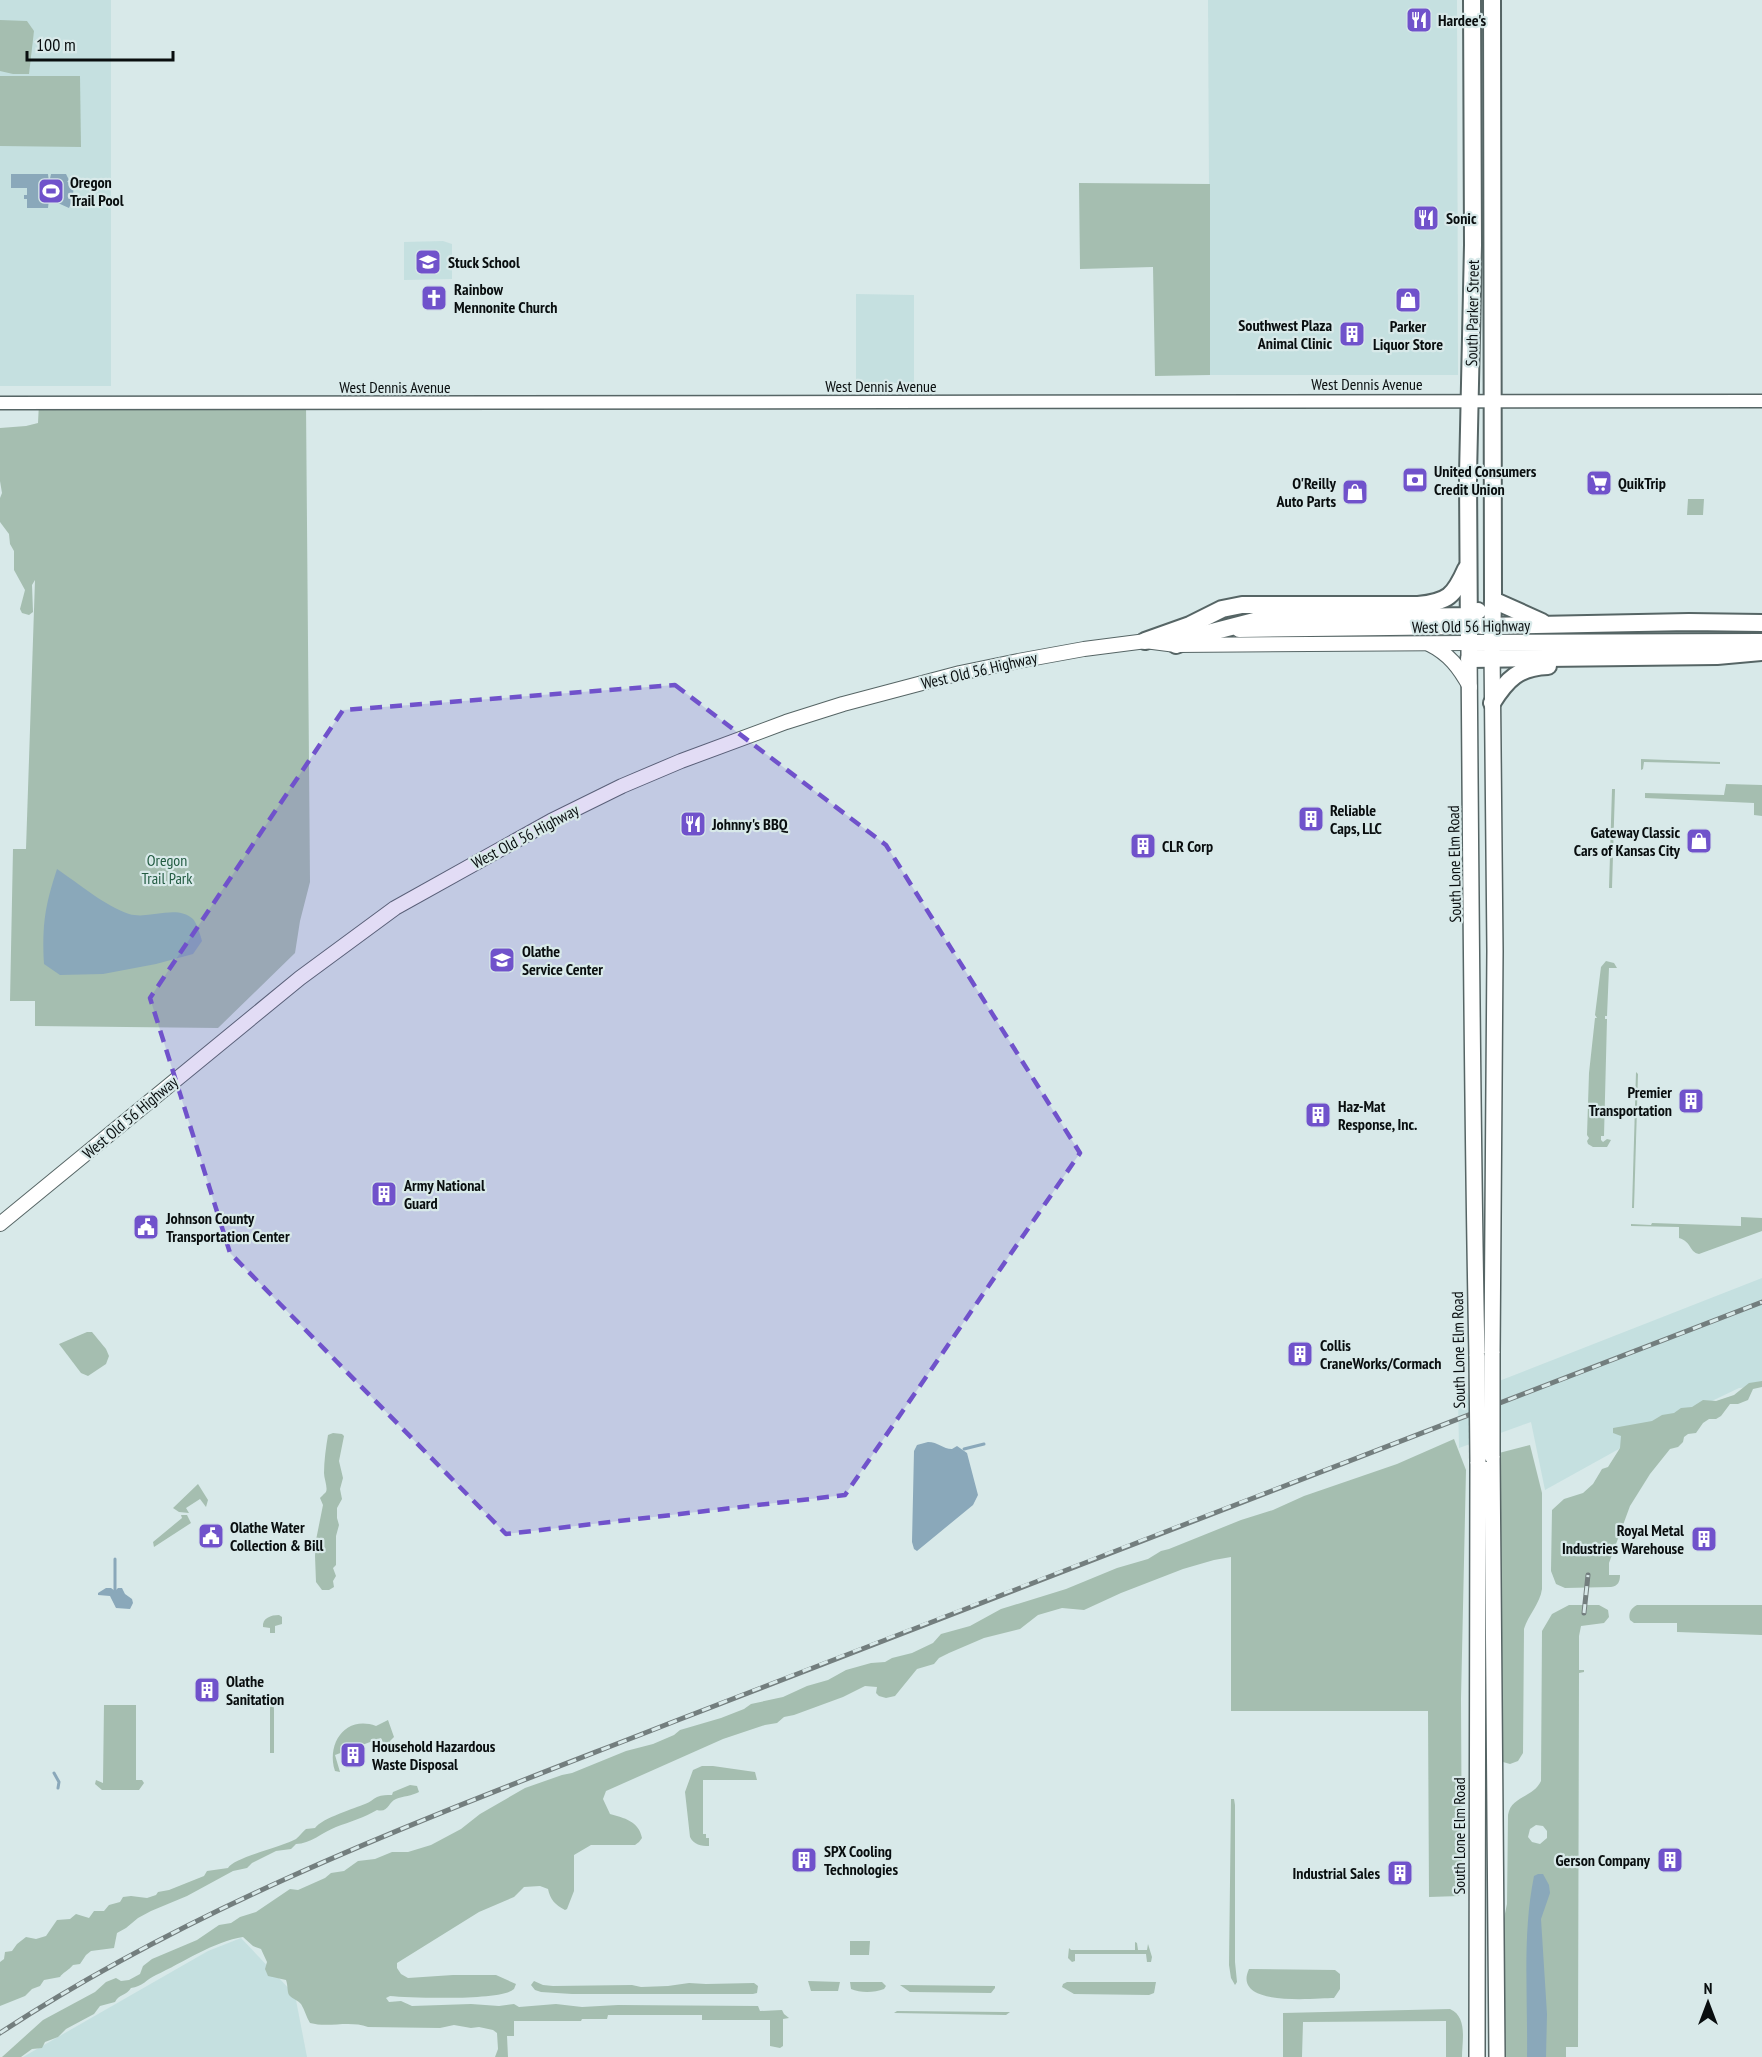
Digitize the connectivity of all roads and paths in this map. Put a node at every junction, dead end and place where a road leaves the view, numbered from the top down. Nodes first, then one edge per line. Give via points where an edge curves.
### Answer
1 (1472, 0) edge
2 (1492, 0) edge
3 (1470, 400) junction
4 (1492, 401) junction
5 (1762, 401) edge
6 (0, 403) edge
7 (1468, 563) junction
8 (1493, 600) junction
9 (1762, 623) edge
10 (1551, 625) junction
11 (1208, 633) junction
12 (1469, 636) junction
13 (1145, 641) junction
14 (1762, 642) edge
15 (1427, 643) junction
16 (1492, 643) junction
17 (1176, 645) junction
18 (1762, 652) edge
19 (1762, 663) edge
20 (1470, 687) junction
21 (1492, 703) junction
22 (0, 1224) edge
23 (1485, 1354) junction
24 (1485, 1459) junction
25 (1477, 2057) edge
26 (1497, 2057) edge

1 - 3 highway, South Parker Street
2 - 4 highway, South Parker Street
3 - 4 street, West Dennis Avenue
3 - 6 street, West Dennis Avenue
3 - 7 highway, South Parker Street
4 - 5 street, West Dennis Avenue
4 - 8 highway, South Parker Street
7 - 12 highway, South Parker Street
7 - 13 highway via 1452,595 1435,603 1242,605 1222,609
8 - 10 highway
8 - 12 highway via 1482,610
8 - 16 highway, South Parker Street
9 - 10 highway, West Old 56 Highway
10 - 16 highway, West Old 56 Highway
11 - 12 highway via 1282,617
11 - 13 main road, West Old 56 Highway
11 - 17 highway
12 - 15 main road, West Old 56 Highway
12 - 16 highway, West Old 56 Highway
12 - 16 highway
12 - 20 main road, South Lone Elm Road
13 - 17 main road, West Old 56 Highway
13 - 22 main road, West Old 56 Highway via 960,673 843,704 681,761 551,821 395,908 300,978
14 - 16 highway, West Old 56 Highway
15 - 17 main road, West Old 56 Highway
15 - 20 main road via 1453,660
16 - 18 highway via 1717,656
16 - 21 main road, South Lone Elm Road
19 - 21 highway via 1536,667 1512,676
20 - 23 main road, South Lone Elm Road via 1473,1138
21 - 23 main road, South Lone Elm Road via 1495,975
23 - 24 main road, South Lone Elm Road, bridge
24 - 25 main road, South Lone Elm Road
24 - 26 main road, South Lone Elm Road

